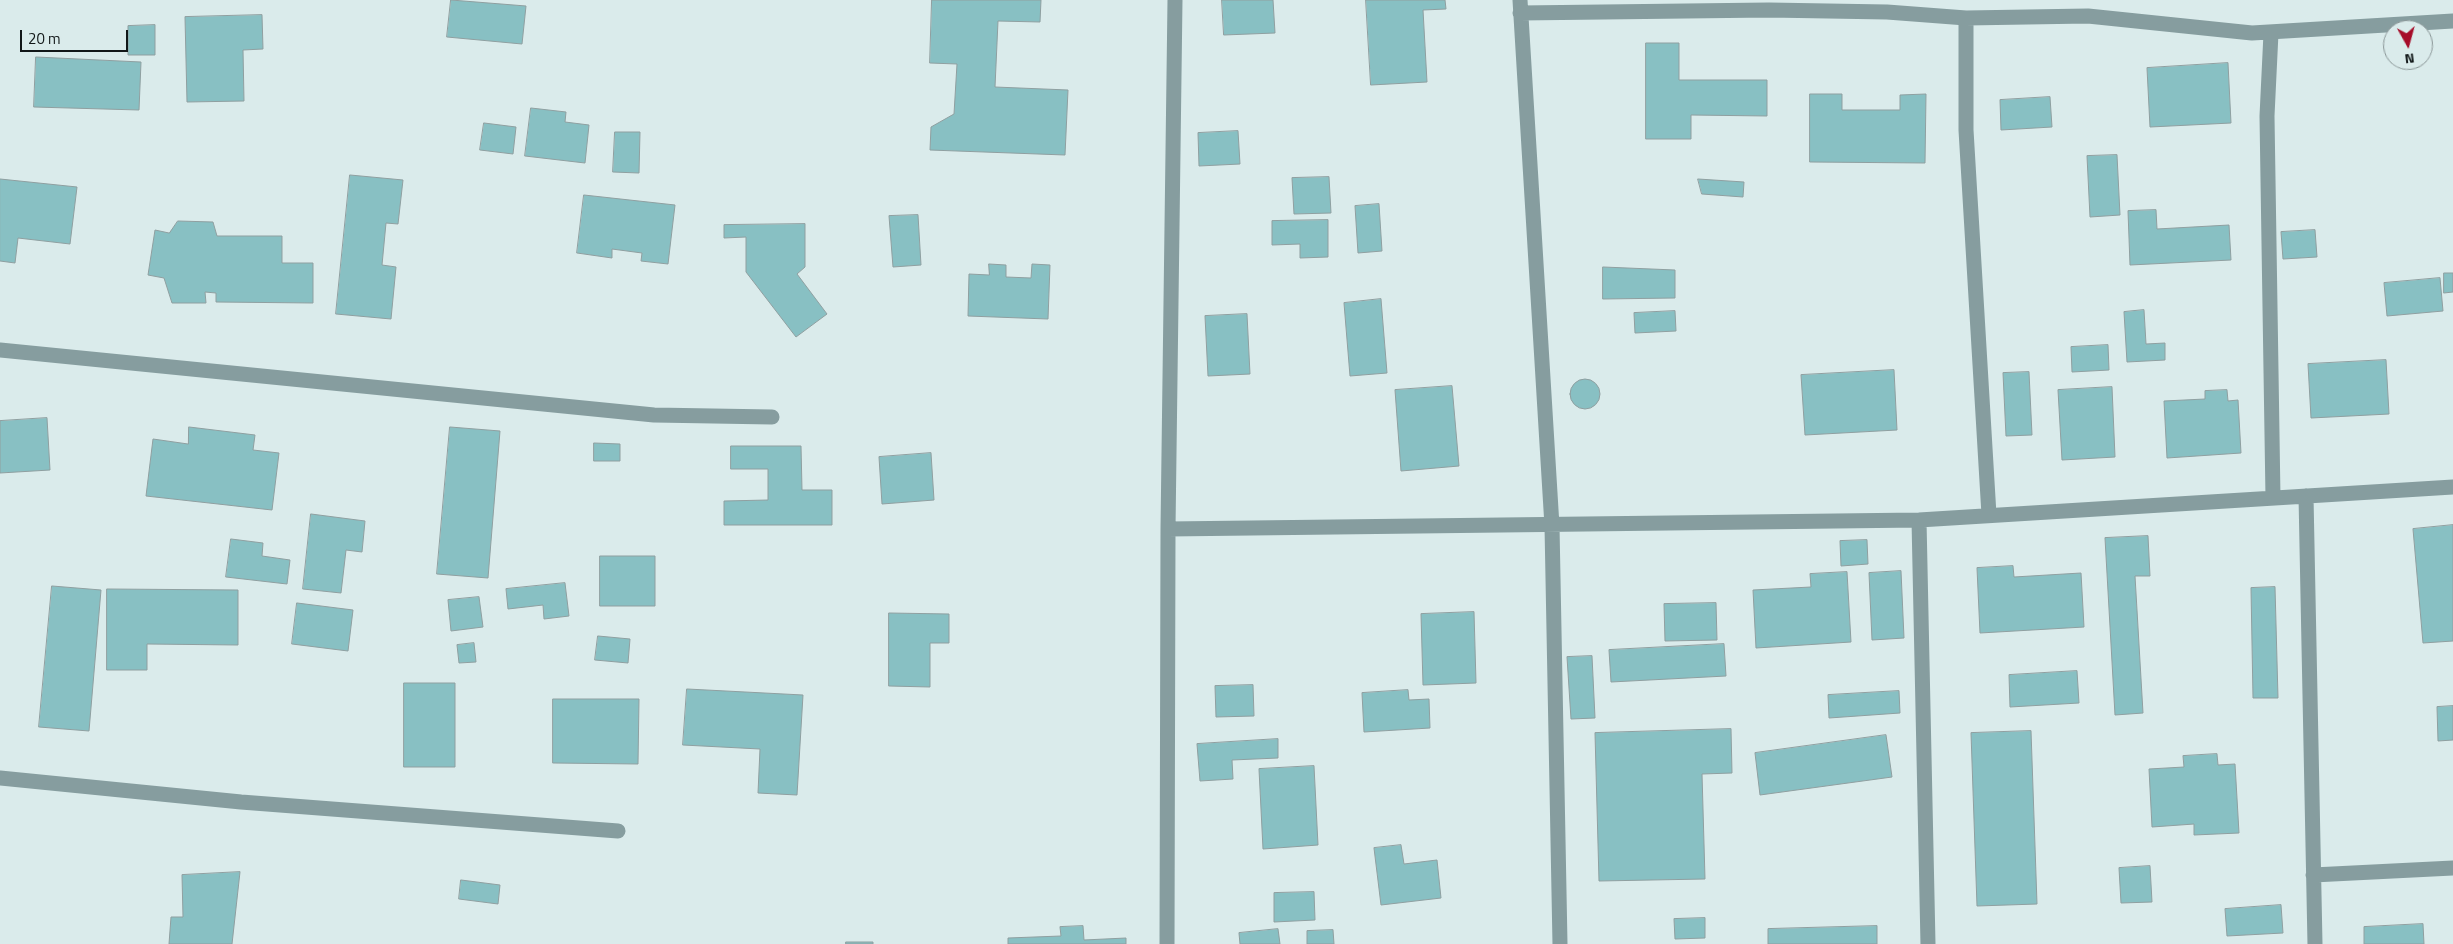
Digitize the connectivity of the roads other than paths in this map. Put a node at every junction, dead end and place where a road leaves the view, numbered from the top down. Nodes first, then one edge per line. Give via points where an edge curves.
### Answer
1 (1175, 0) edge
2 (1520, 6) edge
3 (1966, 18) junction
4 (2453, 21) edge
5 (2271, 33) junction
6 (0, 350) edge
7 (772, 417) dead end
8 (2453, 487) edge
9 (2306, 496) junction
10 (2273, 498) junction
11 (1989, 515) junction
12 (1920, 520) junction
13 (1552, 526) junction
14 (1168, 530) junction
15 (0, 778) edge
16 (618, 832) dead end
17 (2453, 868) edge
18 (2313, 874) junction
19 (1167, 944) edge
20 (1560, 944) edge
21 (1928, 944) edge
22 (2315, 944) edge

1 - 14 street
2 - 3 street via 1887,12
2 - 13 street
3 - 5 street via 2088,16
3 - 11 street via 1966,130
4 - 5 street
5 - 10 street via 2267,116
6 - 7 street via 654,415
8 - 9 street
9 - 10 street
9 - 18 street
10 - 11 street
11 - 12 street
12 - 13 street
12 - 21 street
13 - 14 street
13 - 20 street
14 - 19 street
15 - 16 street via 241,802
17 - 18 street
18 - 22 street

